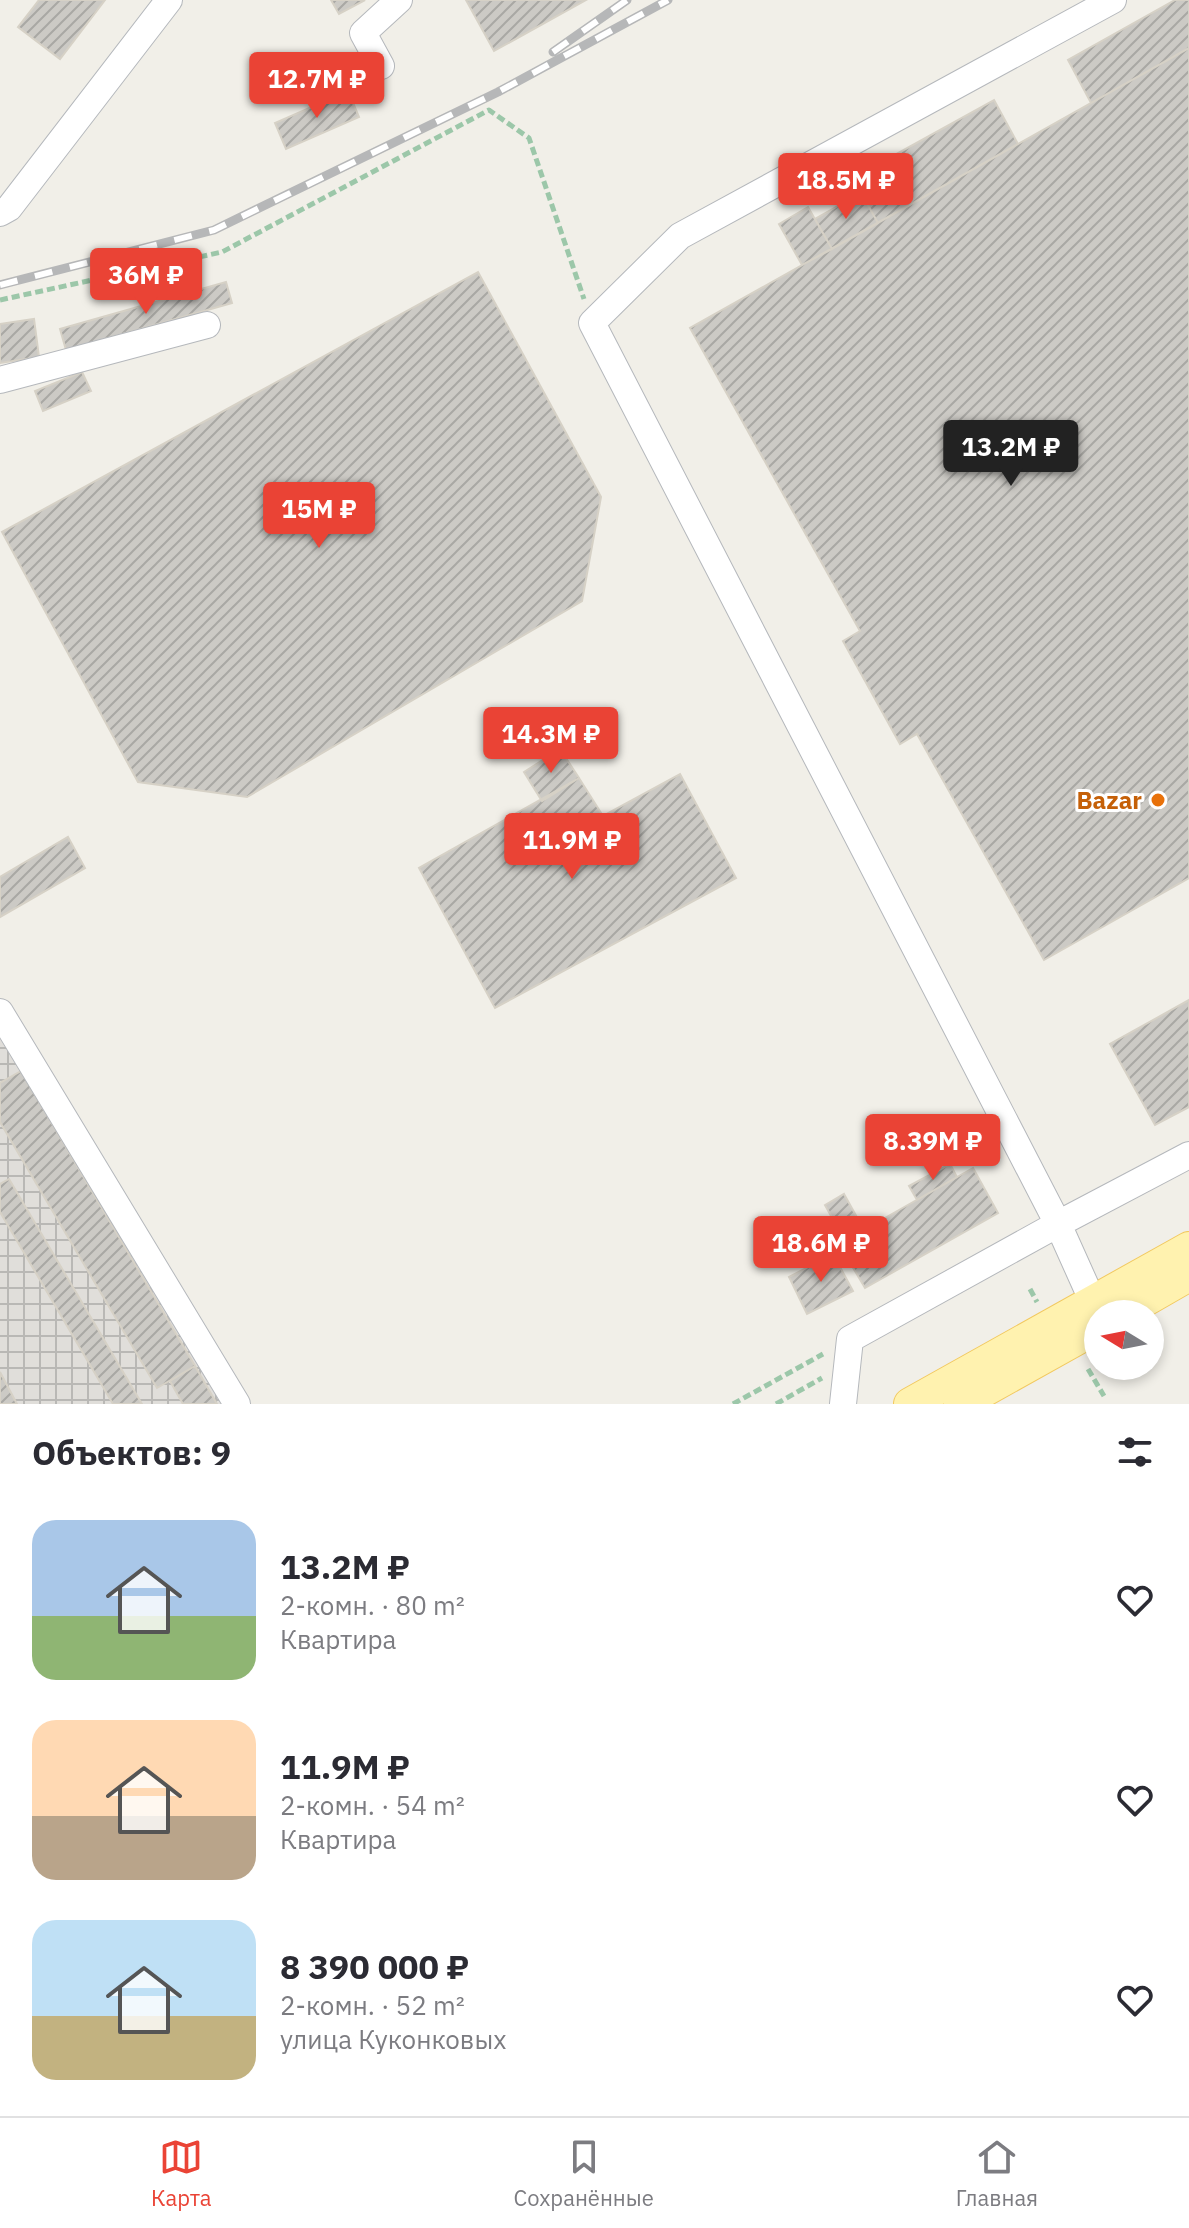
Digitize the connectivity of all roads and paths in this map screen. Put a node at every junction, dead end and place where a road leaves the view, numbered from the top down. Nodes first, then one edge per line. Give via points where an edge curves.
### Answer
1 (169, 0) edge
2 (399, 0) edge
3 (1113, 0) edge
4 (381, 66) dead end
5 (0, 213) edge
6 (0, 300) edge
7 (592, 323) junction
8 (207, 325) dead end
9 (0, 380) edge
10 (0, 1012) edge
11 (1189, 1155) edge
12 (1058, 1224) junction
13 (1189, 1248) edge
14 (1189, 1275) edge
15 (1030, 1289) dead end
16 (1097, 1300) edge
17 (1122, 1300) edge
18 (1135, 1300) edge
19 (1040, 1306) dead end
20 (1084, 1323) edge
21 (1084, 1326) edge
22 (849, 1351) junction
23 (1095, 1380) edge
24 (1104, 1396) dead end
25 (237, 1404) edge
26 (733, 1404) edge
27 (776, 1404) edge
28 (843, 1404) edge
29 (910, 1404) edge
30 (960, 1404) edge

1 - 5 lane
2 - 4 lane via 363,33
3 - 7 lane via 680,236
6 - 7 path via 222,252 489,110 529,138
7 - 12 lane
8 - 9 lane
10 - 25 lane
11 - 12 lane
12 - 16 lane
12 - 22 lane
13 - 17 main road
14 - 18 main road
15 - 19 path
20 - 29 main road
21 - 30 main road
22 - 26 path
22 - 27 path
22 - 28 lane
23 - 24 path

